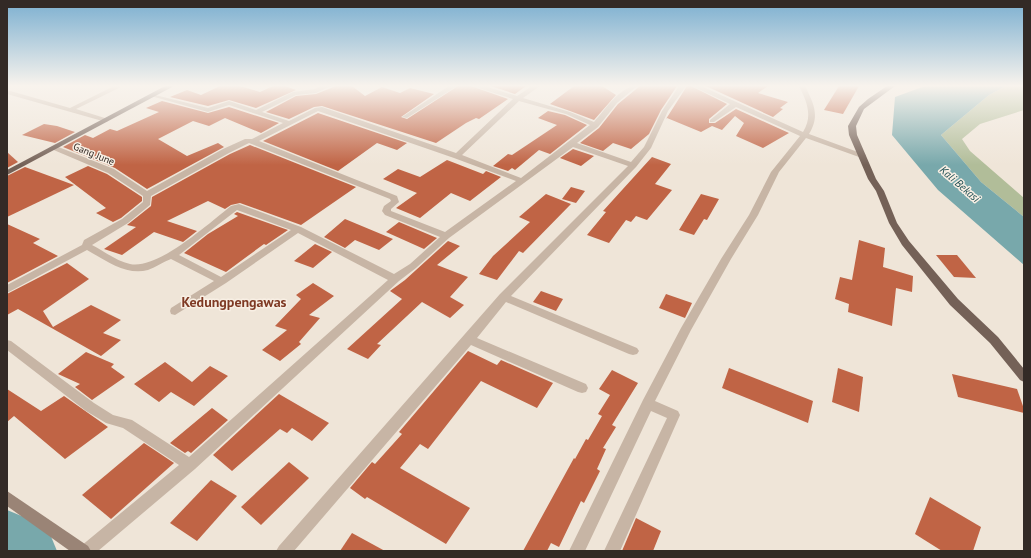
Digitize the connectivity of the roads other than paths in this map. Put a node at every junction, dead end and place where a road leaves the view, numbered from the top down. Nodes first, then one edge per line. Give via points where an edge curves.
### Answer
1 (81, 112) edge
2 (121, 112) edge
3 (256, 112) edge
4 (311, 112) edge
5 (331, 112) edge
6 (414, 112) edge
7 (503, 112) edge
8 (561, 112) edge
9 (606, 112) edge
10 (664, 112) edge
11 (724, 112) edge
12 (753, 112) edge
13 (810, 112) edge
14 (858, 112) edge
15 (405, 118) dead end
16 (106, 120) junction
17 (712, 121) dead end
18 (289, 124) junction
19 (595, 125) junction
20 (807, 136) junction
21 (253, 141) junction
22 (572, 144) junction
23 (53, 148) junction
24 (862, 155) junction
25 (457, 156) junction
26 (633, 165) junction
27 (7, 173) edge
28 (522, 181) junction
29 (146, 195) junction
30 (298, 229) junction
31 (446, 236) junction
32 (87, 246) junction
33 (172, 256) junction
34 (395, 279) junction
35 (222, 281) junction
36 (7, 288) edge
37 (504, 297) junction
38 (175, 311) dead end
39 (469, 339) junction
40 (7, 344) edge
41 (633, 351) dead end
42 (1024, 377) edge
43 (582, 388) dead end
44 (650, 405) junction
45 (190, 465) junction
46 (7, 498) edge
47 (84, 551) edge
48 (284, 551) edge
49 (577, 551) edge
50 (612, 551) edge

1 - 16 street
2 - 16 main road
3 - 18 street
4 - 18 street
5 - 25 street
6 - 15 street
7 - 25 street
8 - 19 street
9 - 19 street
10 - 26 street via 647,148
11 - 17 street
12 - 20 street
13 - 20 street via 812,117
14 - 24 main road via 852,126
16 - 23 main road
18 - 21 street
19 - 22 street
20 - 24 street
20 - 44 street via 775,172 751,220 685,330
21 - 29 street via 226,151
21 - 31 street via 394,198 396,202 387,208 388,213
22 - 26 street
22 - 28 street
23 - 27 main road
23 - 29 street, Gang June via 111,171
24 - 42 main road via 893,223 905,243 954,302 994,340
25 - 28 street
26 - 37 street
28 - 31 street
29 - 32 street via 147,202 125,221 87,242
30 - 33 street via 239,207 234,208
30 - 34 street
30 - 35 street
31 - 34 street
32 - 33 street via 132,268 147,266
32 - 36 street
33 - 35 street
34 - 45 street
35 - 38 street
37 - 39 street
37 - 41 street
39 - 43 street
39 - 48 street
40 - 45 street via 90,407 110,419 127,424
44 - 49 street
44 - 50 street via 674,416
45 - 47 street
46 - 47 street

